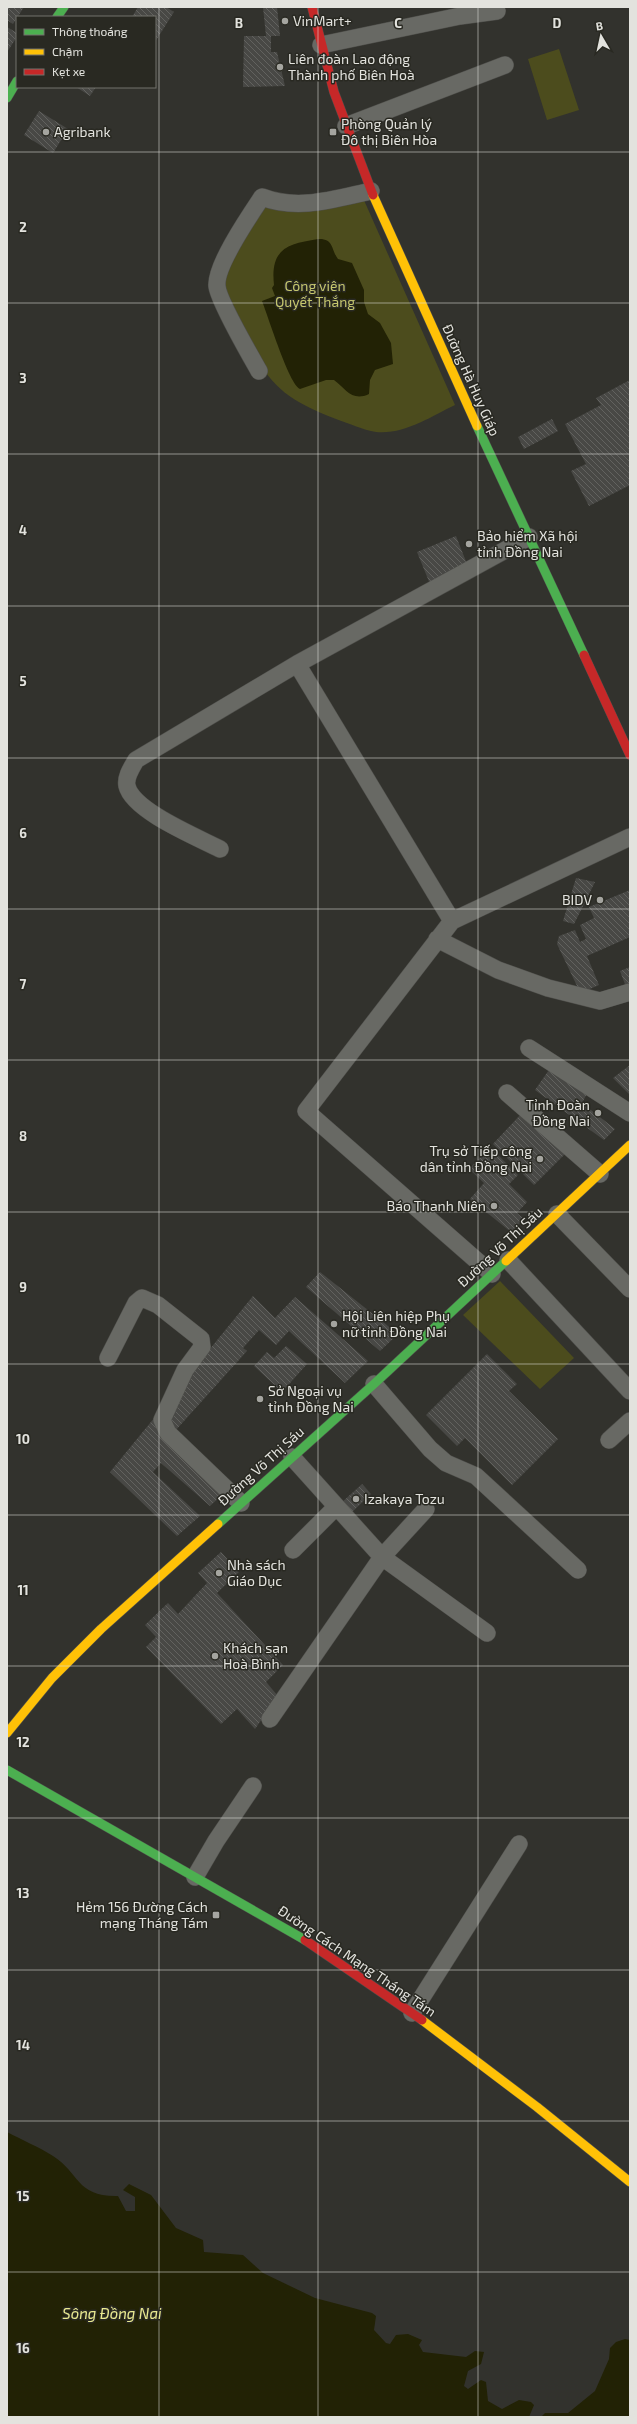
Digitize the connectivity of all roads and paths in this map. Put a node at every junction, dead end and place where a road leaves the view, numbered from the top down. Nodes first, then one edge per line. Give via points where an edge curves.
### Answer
1 (64, 7) edge
2 (312, 7) edge
3 (497, 11) dead end
4 (58, 16) edge
5 (321, 45) junction
6 (505, 65) dead end
7 (16, 83) edge
8 (7, 98) edge
9 (346, 126) junction
10 (371, 191) junction
11 (259, 371) dead end
12 (529, 537) junction
13 (297, 664) junction
14 (630, 755) edge
15 (630, 836) edge
16 (220, 849) dead end
17 (452, 921) junction
18 (437, 939) junction
19 (630, 992) edge
20 (529, 1048) dead end
21 (507, 1093) dead end
22 (630, 1113) edge
23 (630, 1145) edge
24 (600, 1174) junction
25 (557, 1214) junction
26 (508, 1260) junction
27 (492, 1274) junction
28 (630, 1289) edge
29 (108, 1358) dead end
30 (374, 1384) junction
31 (630, 1392) edge
32 (630, 1421) edge
33 (609, 1440) dead end
34 (292, 1457) junction
35 (241, 1503) junction
36 (336, 1507) junction
37 (426, 1509) dead end
38 (292, 1550) dead end
39 (382, 1557) junction
40 (578, 1570) dead end
41 (487, 1633) dead end
42 (270, 1719) dead end
43 (7, 1733) edge
44 (7, 1770) edge
45 (253, 1786) dead end
46 (519, 1844) dead end
47 (195, 1877) junction
48 (412, 2013) junction
49 (630, 2182) edge

1 - 4 main road
2 - 5 main road, Đường Hà Huy Giáp
3 - 5 street via 460,16
5 - 9 main road, Đường Hà Huy Giáp
6 - 9 street
7 - 8 main road
9 - 10 main road, Đường Hà Huy Giáp
10 - 11 street via 299,205 279,203 262,197 248,217 221,267 217,286
10 - 12 main road, Đường Hà Huy Giáp
12 - 13 street
12 - 14 main road, Đường Hà Huy Giáp
13 - 16 street via 136,760 130,770 127,785 132,797 142,806
13 - 17 street
15 - 17 street
17 - 18 street
18 - 19 street via 498,970 548,988 600,1001
18 - 27 street via 306,1111
20 - 22 street
21 - 24 street
23 - 24 main road, Đường Võ Thị Sáu
24 - 25 main road, Đường Võ Thị Sáu
25 - 26 main road, Đường Võ Thị Sáu
25 - 28 street
26 - 27 main road, Đường Võ Thị Sáu
26 - 31 street
27 - 30 main road, Đường Võ Thị Sáu
29 - 35 street via 136,1303 142,1298 158,1305 202,1339 202,1348 185,1370 162,1420 168,1433
30 - 34 main road, Đường Võ Thị Sáu
30 - 40 street via 430,1449 446,1463 476,1476
32 - 33 street
34 - 35 main road, Đường Võ Thị Sáu
34 - 36 street
35 - 43 main road, Đường Võ Thị Sáu via 70,1659
36 - 38 street
36 - 39 street
37 - 39 street
39 - 41 street
39 - 42 street
44 - 47 main road, Đường Cách Mạng Tháng Tám
45 - 47 street
46 - 48 street
47 - 48 main road, Đường Cách Mạng Tháng Tám via 307,1941
48 - 49 main road, Đường Cách Mạng Tháng Tám via 537,2107

